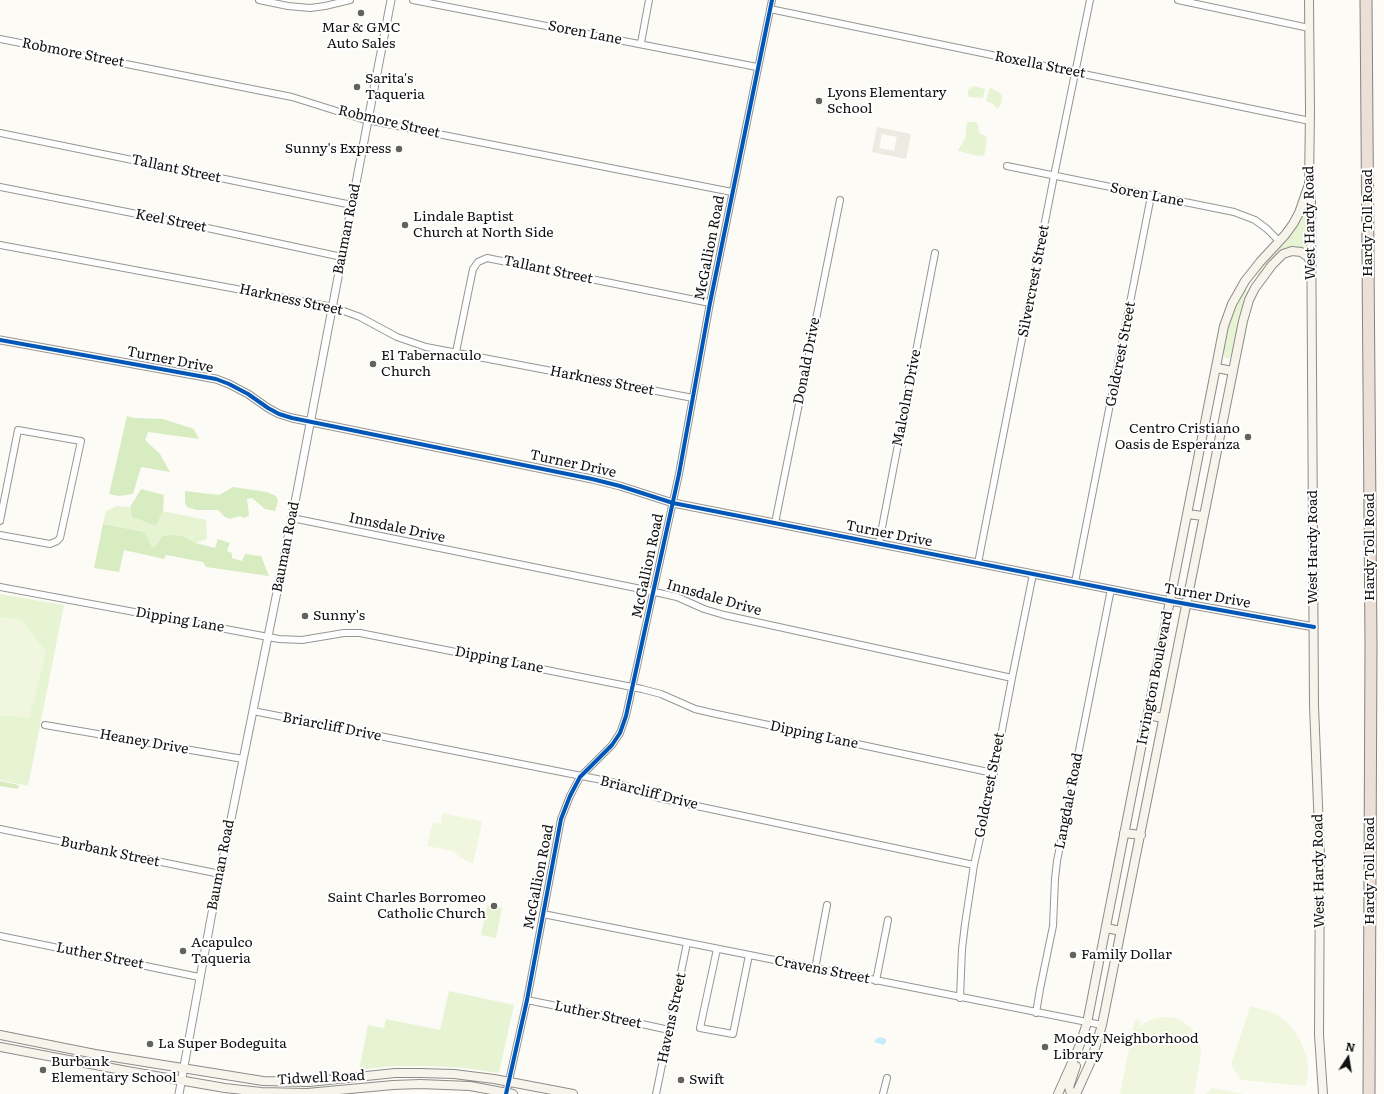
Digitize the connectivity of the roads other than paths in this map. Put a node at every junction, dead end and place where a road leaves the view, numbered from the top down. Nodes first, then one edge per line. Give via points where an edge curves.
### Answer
1 (259, 0) edge
2 (350, 0) edge
3 (391, 0) edge
4 (413, 0) edge
5 (649, 0) edge
6 (772, 0) edge
7 (1090, 0) edge
8 (1178, 0) edge
9 (1309, 0) edge
10 (1366, 0) edge
11 (770, 9) junction
12 (1309, 28) junction
13 (0, 39) edge
14 (641, 44) junction
15 (757, 66) junction
16 (1076, 72) junction
17 (368, 120) junction
18 (1310, 121) junction
19 (0, 133) edge
20 (1007, 166) dead end
21 (1054, 176) junction
22 (1309, 186) junction
23 (0, 187) edge
24 (732, 192) junction
25 (1151, 196) junction
26 (840, 200) dead end
27 (352, 205) junction
28 (1279, 241) junction
29 (0, 245) edge
30 (935, 253) dead end
31 (342, 257) junction
32 (1311, 263) junction
33 (1245, 281) junction
34 (1255, 288) junction
35 (710, 303) junction
36 (332, 307) junction
37 (0, 340) edge
38 (456, 352) junction
39 (1217, 368) junction
40 (1232, 371) junction
41 (692, 398) junction
42 (310, 422) junction
43 (672, 503) junction
44 (1187, 514) junction
45 (1203, 516) junction
46 (292, 518) junction
47 (0, 521) edge
48 (775, 523) junction
49 (0, 535) edge
50 (879, 543) junction
51 (978, 563) junction
52 (1033, 574) junction
53 (1075, 582) junction
54 (0, 586) edge
55 (1111, 589) junction
56 (654, 592) junction
57 (1170, 601) junction
58 (1187, 604) junction
59 (1314, 627) junction
60 (268, 636) junction
61 (1012, 678) junction
62 (633, 687) junction
63 (253, 711) junction
64 (1148, 715) junction
65 (1163, 718) junction
66 (45, 725) dead end
67 (243, 759) junction
68 (993, 773) junction
69 (580, 777) junction
70 (0, 829) edge
71 (1124, 833) junction
72 (1141, 835) junction
73 (974, 865) junction
74 (220, 874) junction
75 (827, 905) dead end
76 (543, 914) junction
77 (888, 920) dead end
78 (1106, 928) junction
79 (1121, 930) junction
80 (0, 936) edge
81 (688, 943) junction
82 (717, 949) junction
83 (749, 955) junction
84 (815, 969) junction
85 (200, 976) junction
86 (876, 981) junction
87 (960, 998) junction
88 (527, 1000) junction
89 (1036, 1013) junction
90 (1087, 1023) junction
91 (1102, 1026) junction
92 (670, 1030) junction
93 (0, 1035) edge
94 (21, 1039) junction
95 (0, 1047) edge
96 (1079, 1047) junction
97 (18, 1050) junction
98 (95, 1054) junction
99 (94, 1065) junction
100 (183, 1069) junction
101 (420, 1072) junction
102 (352, 1077) junction
103 (887, 1078) dead end
104 (181, 1081) junction
105 (263, 1081) junction
106 (509, 1081) junction
107 (420, 1084) junction
108 (350, 1089) junction
109 (261, 1092) junction
110 (179, 1094) edge
111 (509, 1094) edge
112 (573, 1094) edge
113 (656, 1094) edge
114 (883, 1094) edge
115 (1058, 1094) edge
116 (1071, 1094) edge
117 (1076, 1094) edge
118 (1323, 1094) edge
119 (1369, 1094) edge

1 - 2 street via 310,8
3 - 17 street, Bauman Road
4 - 14 street, Soren Lane
5 - 14 street
6 - 11 street, McGallion Road
7 - 16 street, Silvercrest Street
8 - 12 street
9 - 12 main road, West Hardy Road
10 - 119 highway, Hardy Toll Road via 1371,636
11 - 15 street, McGallion Road
11 - 16 street, Roxella Street
12 - 18 main road, West Hardy Road
13 - 17 street, Robmore Street via 292,97
14 - 15 street, Soren Lane
15 - 24 street, McGallion Road
16 - 18 street, Roxella Street
16 - 21 street, Silvercrest Street
17 - 24 street, Robmore Street
17 - 27 street, Bauman Road
18 - 22 main road, West Hardy Road
19 - 27 street, Tallant Street
20 - 21 street, Soren Lane
21 - 25 street, Soren Lane
21 - 51 street, Silvercrest Street
22 - 28 main road, Irvington Boulevard via 1299,213
22 - 32 main road, West Hardy Road
23 - 31 street, Keel Street
24 - 35 street, McGallion Road
25 - 28 street, Soren Lane via 1245,215 1267,229
25 - 53 street, Goldcrest Street
26 - 48 street, Donald Drive
27 - 31 street, Bauman Road
28 - 33 main road, Irvington Boulevard
29 - 36 street, Harkness Street
30 - 50 street, Malcolm Drive
31 - 36 street, Bauman Road
32 - 34 main road, Irvington Boulevard via 1301,252 1285,252
32 - 59 main road, West Hardy Road
33 - 34 main road
33 - 39 main road, Irvington Boulevard via 1232,304 1224,326
34 - 40 main road, Irvington Boulevard via 1242,321
35 - 38 street, Tallant Street via 487,258 478,262 473,269
35 - 41 street, McGallion Road
36 - 38 street, Harkness Street via 360,317 412,343
36 - 42 street, Bauman Road
37 - 42 street, Turner Drive via 216,379 248,394 279,414
38 - 41 street, Harkness Street
39 - 40 main road
39 - 44 main road, Irvington Boulevard
40 - 45 main road, Irvington Boulevard
41 - 43 street, McGallion Road
42 - 43 street, Turner Drive via 592,479
42 - 46 street, Bauman Road
43 - 48 street, Turner Drive
43 - 56 street, McGallion Road
44 - 45 main road
44 - 57 main road, Irvington Boulevard
45 - 58 main road, Irvington Boulevard
46 - 56 street, Innsdale Drive
46 - 60 street, Bauman Road
47 - 49 street via 18,430 81,441 60,538 50,544
48 - 50 street, Turner Drive
50 - 51 street, Turner Drive
51 - 52 street, Turner Drive
52 - 53 street, Turner Drive
52 - 61 street, Goldcrest Street
53 - 55 street, Turner Drive
54 - 60 street, Dipping Lane
55 - 57 street, Turner Drive
55 - 89 street, Langdale Road via 1057,861 1053,926
56 - 61 street, Innsdale Drive via 677,597 724,615
56 - 62 street, McGallion Road
57 - 58 street, Turner Drive
57 - 64 main road, Irvington Boulevard
58 - 59 street, Turner Drive
58 - 65 main road, Irvington Boulevard
59 - 118 main road, West Hardy Road via 1314,706 1320,855 1319,1035
60 - 62 street, Dipping Lane via 302,640 360,633
60 - 63 street, Bauman Road
61 - 68 street, Goldcrest Street
62 - 68 street, Dipping Lane via 661,694 695,709
62 - 69 street, McGallion Road via 620,733 608,750
63 - 67 street, Bauman Road
63 - 69 street, Briarcliff Drive
64 - 65 main road
64 - 71 main road, Irvington Boulevard
65 - 72 main road, Irvington Boulevard
66 - 67 street, Heaney Drive
67 - 74 street, Bauman Road
68 - 73 street, Goldcrest Street
69 - 73 street, Briarcliff Drive via 623,785 659,798
69 - 76 street, McGallion Road via 561,819
70 - 74 street, Burbank Street
71 - 72 main road
71 - 78 main road, Irvington Boulevard
72 - 79 main road, Irvington Boulevard
73 - 87 street, Goldcrest Street via 963,936
74 - 85 street, Bauman Road
75 - 84 street
76 - 81 street, Cravens Street
76 - 88 street, McGallion Road
77 - 86 street
78 - 79 main road
78 - 90 main road, Irvington Boulevard
79 - 91 main road, Irvington Boulevard
80 - 85 street, Luther Street
81 - 82 street, Cravens Street
81 - 92 street, Havens Street
82 - 83 street, Cravens Street
82 - 83 street via 700,1028 732,1034
83 - 84 street, Cravens Street
84 - 86 street, Cravens Street
85 - 100 street, Bauman Road
86 - 87 street, Cravens Street
87 - 89 street, Cravens Street
88 - 92 street, Luther Street
88 - 106 street, McGallion Road
89 - 90 street, Cravens Street
90 - 91 street, Cravens Street
90 - 96 main road, Irvington Boulevard
91 - 117 main road, Irvington Boulevard via 1091,1061
92 - 113 street, Havens Street
93 - 94 main road, Tidwell Road
94 - 97 main road
94 - 98 main road, Tidwell Road
95 - 97 main road, Tidwell Road
96 - 115 main road, Irvington Boulevard
96 - 116 main road via 1076,1069 1069,1087
97 - 99 main road, Tidwell Road
98 - 99 main road
98 - 100 main road, Tidwell Road
99 - 104 main road, Tidwell Road
100 - 104 street, Bauman Road
100 - 105 main road, Tidwell Road
101 - 102 main road, Tidwell Road
101 - 106 main road, Tidwell Road
101 - 107 main road
102 - 105 main road, Tidwell Road via 309,1082
102 - 108 main road
103 - 114 street
104 - 109 main road, Tidwell Road
104 - 110 street, Bauman Road
105 - 109 main road
106 - 111 street, McGallion Road
106 - 112 main road, Tidwell Road
107 - 108 main road, Tidwell Road
107 - 111 main road, Tidwell Road via 470,1086
108 - 109 main road, Tidwell Road via 307,1093

